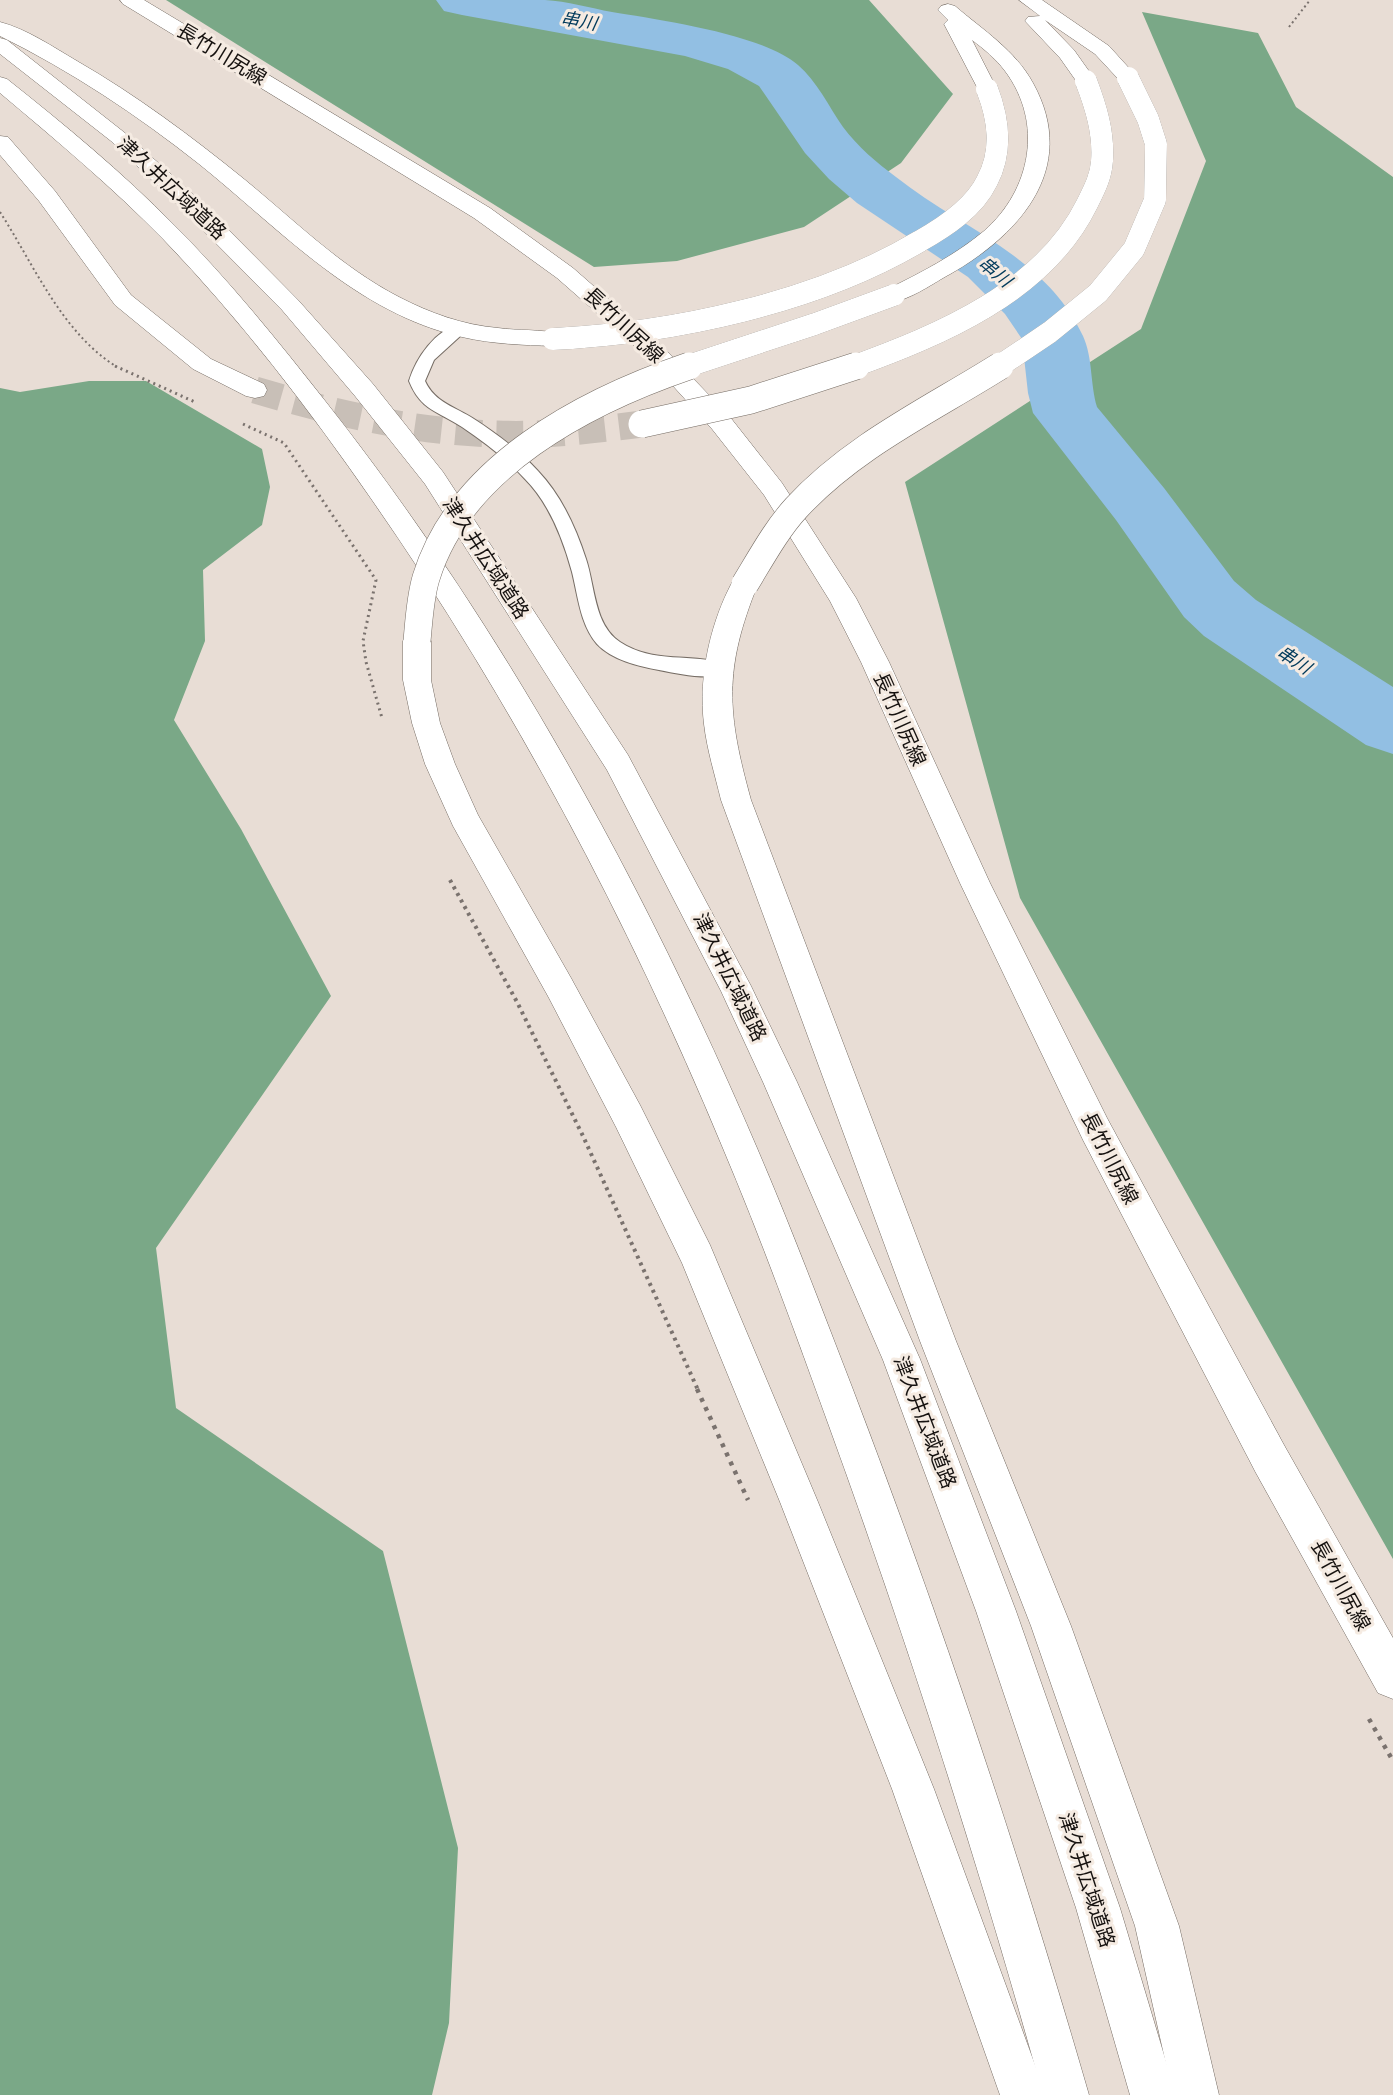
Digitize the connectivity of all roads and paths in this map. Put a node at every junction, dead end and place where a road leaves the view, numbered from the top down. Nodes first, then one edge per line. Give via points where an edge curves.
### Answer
1 (130, 0) edge
2 (1016, 0) edge
3 (1029, 0) edge
4 (1310, 0) edge
5 (943, 5) edge
6 (1290, 27) dead end
7 (0, 28) edge
8 (0, 44) edge
9 (0, 83) edge
10 (0, 142) edge
11 (0, 212) edge
12 (460, 329) junction
13 (255, 390) tunnel mouth
14 (201, 405) dead end
15 (234, 420) dead end
16 (642, 424) tunnel mouth
17 (720, 669) junction
18 (385, 728) dead end
19 (449, 877) dead end
20 (749, 1501) dead end
21 (1393, 1678) edge
22 (1366, 1712) dead end
23 (1393, 1761) edge
24 (1023, 2095) edge
25 (1066, 2095) edge
26 (1154, 2095) edge
27 (1196, 2095) edge

1 - 21 main road, 長竹川尻線 via 482,213 534,249 596,297 654,351 761,473 842,598 1095,1129 1265,1449
2 - 16 main road, bridge via 1067,54 1086,81 1102,139 1100,176 1081,218 1048,260 1006,293 950,325 841,372 718,408
3 - 17 main road, bridge via 1102,50 1128,78 1151,126 1158,162 1154,208 1145,230 1134,252 1096,296 1031,345 850,460 790,515 745,584 728,628
4 - 6 path
5 - 12 main road, bridge via 987,89 1000,130 998,157 989,179 966,210 945,228 918,245 826,284 723,314 636,333 553,339 510,338
5 - 24 main road, bridge via 1012,66 1024,86 1038,127 1039,159 1026,194 1010,218 991,237 938,273 894,295 652,378 550,428 502,466 446,532 428,570 420,599 417,680 426,723 464,818 628,1116 697,1257 913,1789
7 - 12 main road via 47,50 128,101 369,290
8 - 26 main road, 津久井広域道路 via 118,137 210,224 290,305 364,390 434,478 618,763 735,986 901,1359 996,1611 1083,1864
9 - 25 main road, 津久井広域道路 via 119,185 186,251 287,366 462,608 605,858 725,1112 887,1532 941,1682
10 - 13 main road via 47,196 123,300 202,364
11 - 14 path via 69,320 101,356
12 - 17 lane via 429,354 417,381 425,397 498,446 548,495 578,562 597,628 611,646 644,659
15 - 18 path via 284,442 376,580 363,641
17 - 27 main road via 721,740 736,800 938,1341 1051,1626 1157,1926
19 - 20 path via 583,1136
22 - 23 path

